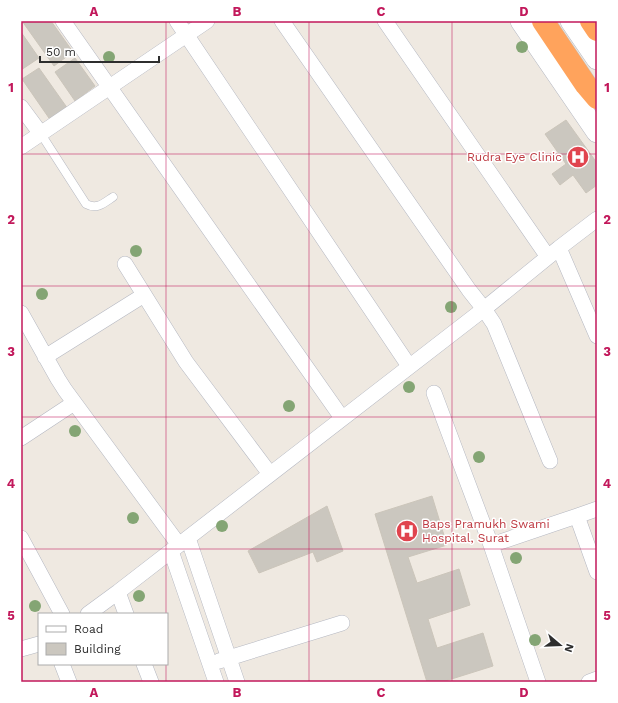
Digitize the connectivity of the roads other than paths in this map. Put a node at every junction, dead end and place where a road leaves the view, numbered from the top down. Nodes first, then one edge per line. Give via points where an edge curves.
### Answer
1 (63, 21) edge
2 (177, 21) edge
3 (206, 21) edge
4 (282, 21) edge
5 (385, 21) edge
6 (521, 21) edge
7 (543, 21) edge
8 (555, 21) edge
9 (571, 21) edge
10 (591, 21) edge
11 (597, 30) edge
12 (186, 35) junction
13 (597, 59) edge
14 (597, 86) edge
15 (109, 87) junction
16 (597, 98) edge
17 (21, 107) edge
18 (597, 132) edge
19 (41, 134) junction
20 (21, 147) edge
21 (113, 197) dead end
22 (597, 219) edge
23 (553, 252) junction
24 (125, 264) dead end
25 (144, 295) junction
26 (484, 309) junction
27 (21, 314) edge
28 (597, 336) edge
29 (45, 357) junction
30 (409, 366) junction
31 (434, 393) dead end
32 (74, 403) junction
33 (342, 418) junction
34 (21, 438) edge
35 (550, 461) dead end
36 (270, 474) junction
37 (597, 509) edge
38 (577, 516) junction
39 (21, 538) edge
40 (179, 545) junction
41 (491, 545) junction
42 (597, 572) edge
43 (118, 592) junction
44 (61, 613) edge
45 (89, 613) edge
46 (126, 613) edge
47 (342, 623) dead end
48 (38, 644) edge
49 (21, 649) edge
50 (229, 658) junction
51 (210, 664) junction
52 (62, 665) edge
53 (144, 665) edge
54 (597, 679) edge
55 (69, 682) edge
56 (151, 682) edge
57 (216, 682) edge
58 (237, 682) edge
59 (538, 682) edge
60 (588, 682) edge

1 - 15 street
2 - 12 street
3 - 12 street
4 - 26 street
5 - 23 street
6 - 18 street
7 - 16 highway
8 - 14 street via 592,74
9 - 13 street
10 - 11 highway
12 - 15 street
12 - 30 street
15 - 19 street
15 - 33 street
17 - 19 street
19 - 20 street
19 - 21 lane via 86,204 95,207
22 - 23 street
23 - 26 street
23 - 28 street
24 - 25 street
25 - 29 street
25 - 36 street via 186,362
26 - 30 street
26 - 35 street via 494,324
27 - 29 street
29 - 32 street
30 - 33 street
31 - 41 street
32 - 34 street
32 - 40 street
33 - 36 street
36 - 40 street
37 - 38 street
38 - 41 street
38 - 42 street
39 - 44 street
40 - 43 street
40 - 50 street
40 - 51 street
41 - 59 street
43 - 45 street
43 - 46 street
47 - 50 street
48 - 49 street
50 - 51 street
50 - 58 street
51 - 57 street
52 - 55 street
53 - 56 street
54 - 60 street

